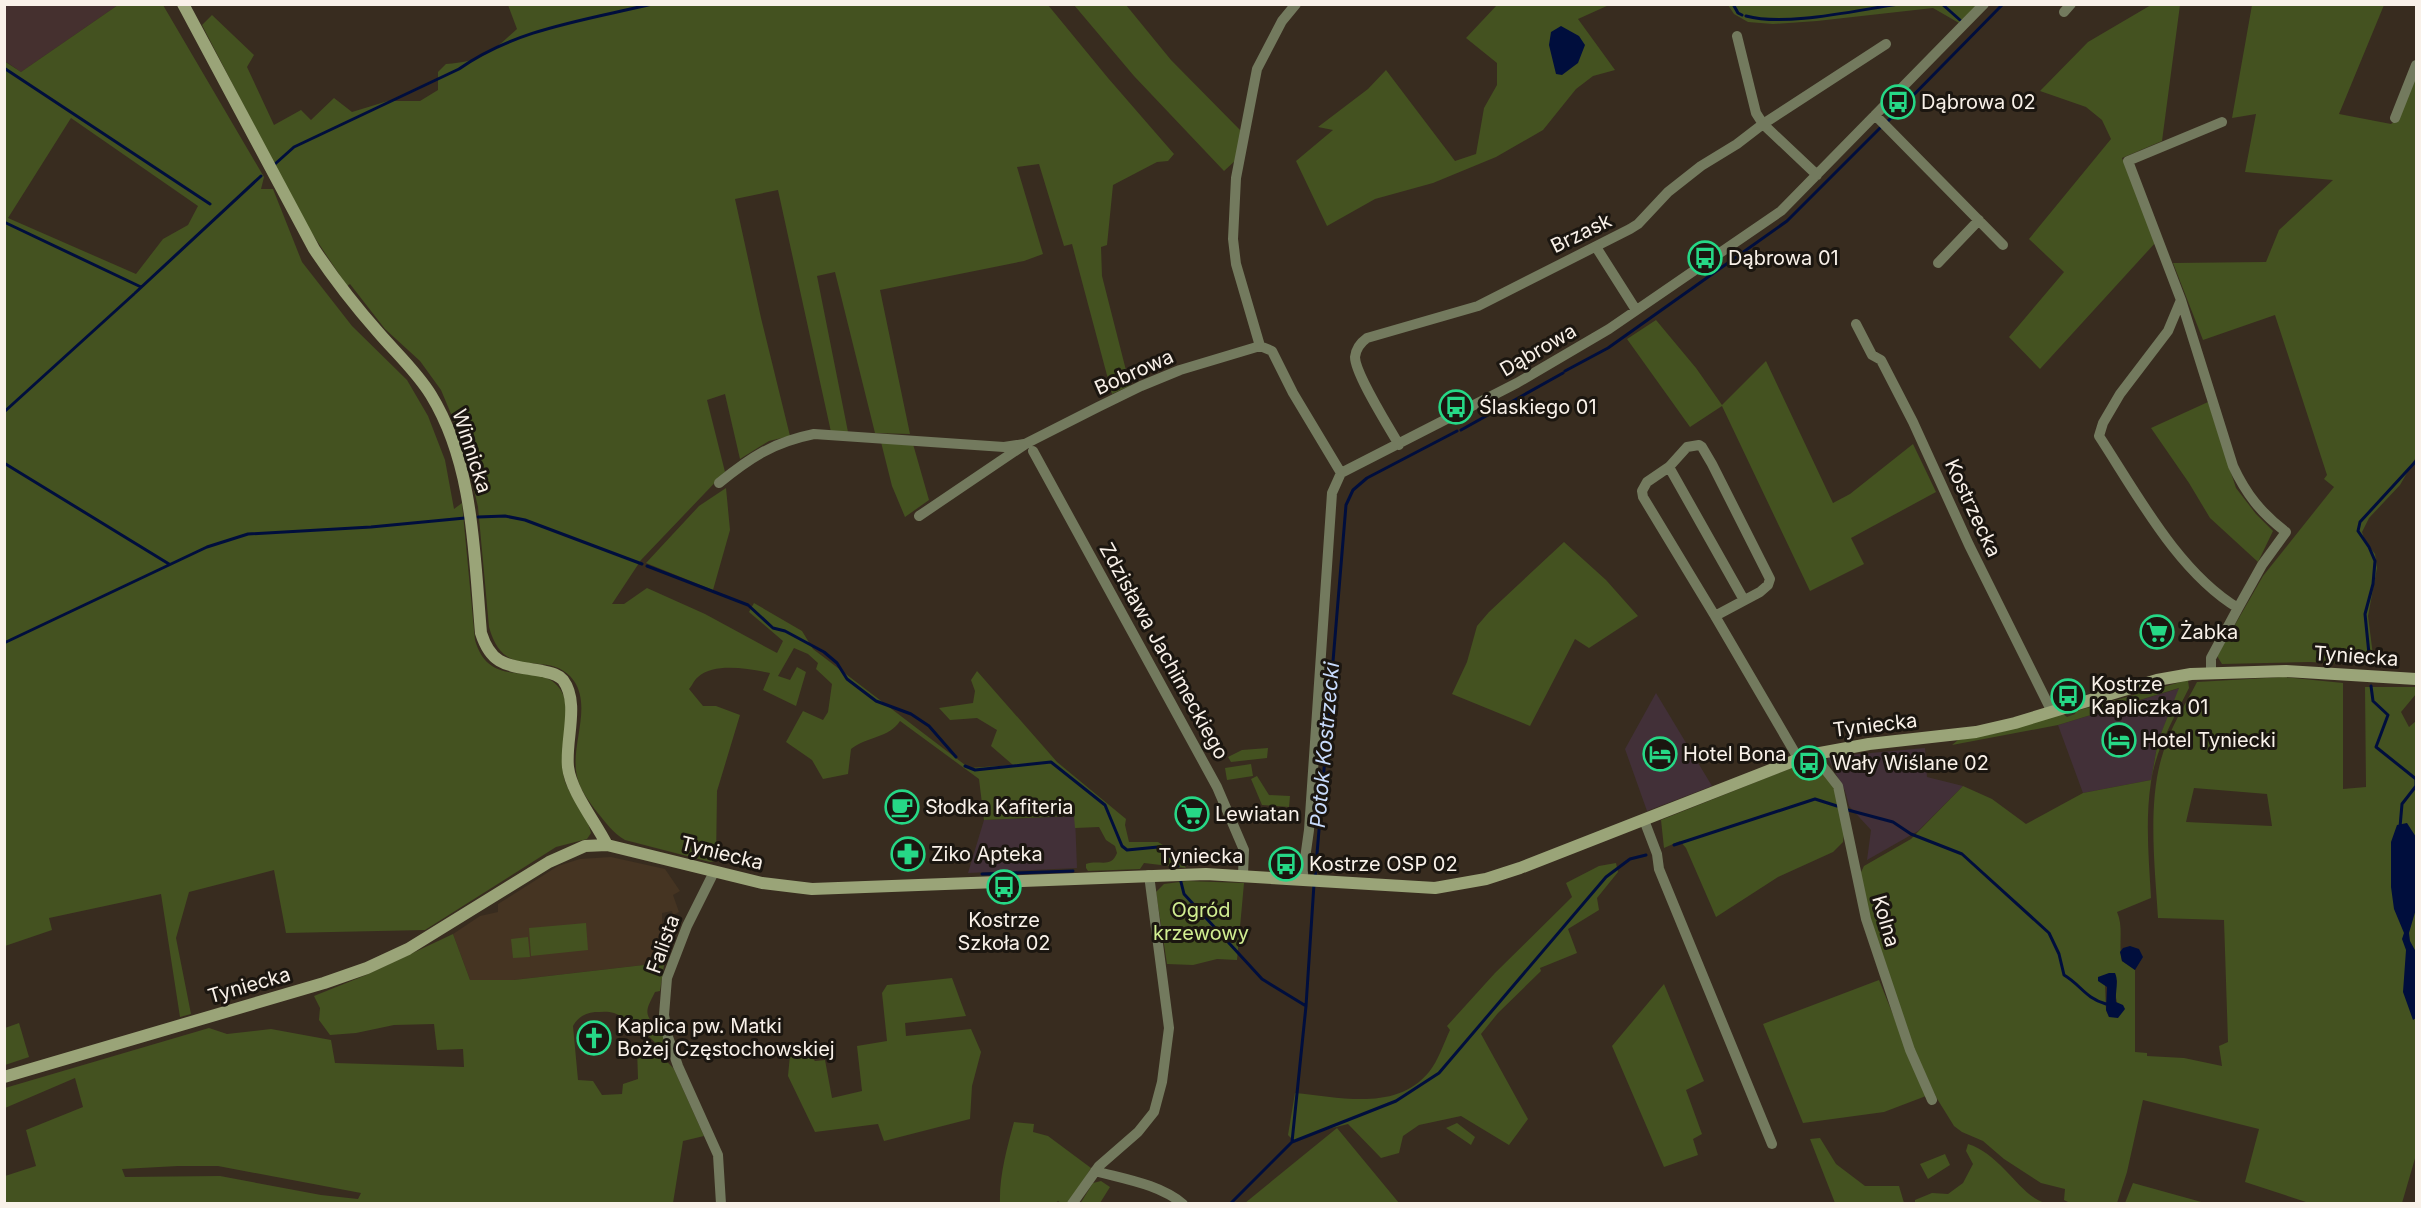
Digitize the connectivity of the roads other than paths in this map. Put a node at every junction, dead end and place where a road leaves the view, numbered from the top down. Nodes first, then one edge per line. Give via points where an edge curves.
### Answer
1 (183, 4) edge
2 (1296, 4) edge
3 (1984, 4) edge
4 (1737, 36) dead end
5 (1887, 44) dead end
6 (2416, 65) edge
7 (2395, 118) dead end
8 (1881, 121) junction
9 (2222, 122) dead end
10 (1763, 124) junction
11 (1818, 175) junction
12 (1979, 220) junction
13 (2003, 245) dead end
14 (1596, 247) junction
15 (1938, 262) dead end
16 (2181, 300) junction
17 (1636, 310) junction
18 (1856, 324) dead end
19 (1260, 345) junction
20 (1399, 445) junction
21 (1030, 447) junction
22 (1669, 467) junction
23 (1341, 473) junction
24 (719, 483) dead end
25 (919, 516) dead end
26 (1744, 600) junction
27 (2238, 608) junction
28 (1715, 616) junction
29 (2211, 673) junction
30 (2416, 679) edge
31 (2052, 712) junction
32 (1813, 754) junction
33 (1798, 758) junction
34 (1644, 820) junction
35 (607, 845) junction
36 (714, 872) junction
37 (1149, 875) junction
38 (1244, 875) junction
39 (1312, 880) junction
40 (4, 1077) edge
41 (1932, 1100) dead end
42 (1772, 1144) dead end
43 (1095, 1171) junction
44 (721, 1203) edge
45 (1072, 1203) edge
46 (1184, 1203) edge

1 - 35 street, Winnicka via 314,249 339,285 431,394 460,466 487,650 501,663 561,678 571,702 571,784
2 - 19 street via 1282,21 1257,69 1236,178 1236,264
3 - 8 street, Dąbrowa
4 - 10 street via 1756,113
5 - 10 street, Brzask
6 - 7 street
8 - 11 street, Dąbrowa
8 - 12 street
9 - 16 street via 2128,161
10 - 11 street
10 - 14 street, Brzask via 1668,192 1638,224
11 - 17 street, Dąbrowa via 1781,211
12 - 13 street
12 - 15 street
14 - 17 street
14 - 20 street, Brzask via 1478,306 1361,342 1356,364
16 - 27 street via 2244,491 2286,532
16 - 27 street via 2168,331 2120,394 2099,436 2180,558 2205,584
17 - 20 street, Dąbrowa via 1517,383
18 - 31 street, Kostrzecka via 1897,391
19 - 21 street, Bobrowa via 1141,386
19 - 23 street via 1272,351
20 - 23 street, Dąbrowa
21 - 24 street, Bobrowa via 814,434 760,452
21 - 25 street, Bobrowa
21 - 38 street, Zdzisława Jachimeckiego via 1213,778 1244,850
22 - 26 street
22 - 26 street via 1687,447 1694,445 1702,447 1712,464 1770,579 1760,592
22 - 28 street via 1642,487 1643,497
23 - 39 street via 1332,493 1309,830
26 - 28 street
27 - 29 street via 2211,658
28 - 33 street
29 - 30 street, Tyniecka via 2286,671
29 - 31 street, Tyniecka via 2138,685
31 - 32 street, Tyniecka via 1976,732
32 - 33 street, Tyniecka
32 - 41 street, Kolna via 1838,786 1866,919 1910,1050
33 - 34 street, Tyniecka
34 - 39 street, Tyniecka via 1521,868 1463,884 1423,888
34 - 42 street via 1659,869
35 - 36 street, Tyniecka
35 - 40 street, Tyniecka via 585,846 549,862 408,949 367,968
36 - 37 street, Tyniecka via 782,887 812,889
36 - 44 street, Falista via 667,978 664,1015 678,1066 718,1155
37 - 38 street, Tyniecka
37 - 43 street via 1169,1028 1162,1082 1154,1112
38 - 39 street, Tyniecka
43 - 45 street
43 - 46 street via 1156,1188

